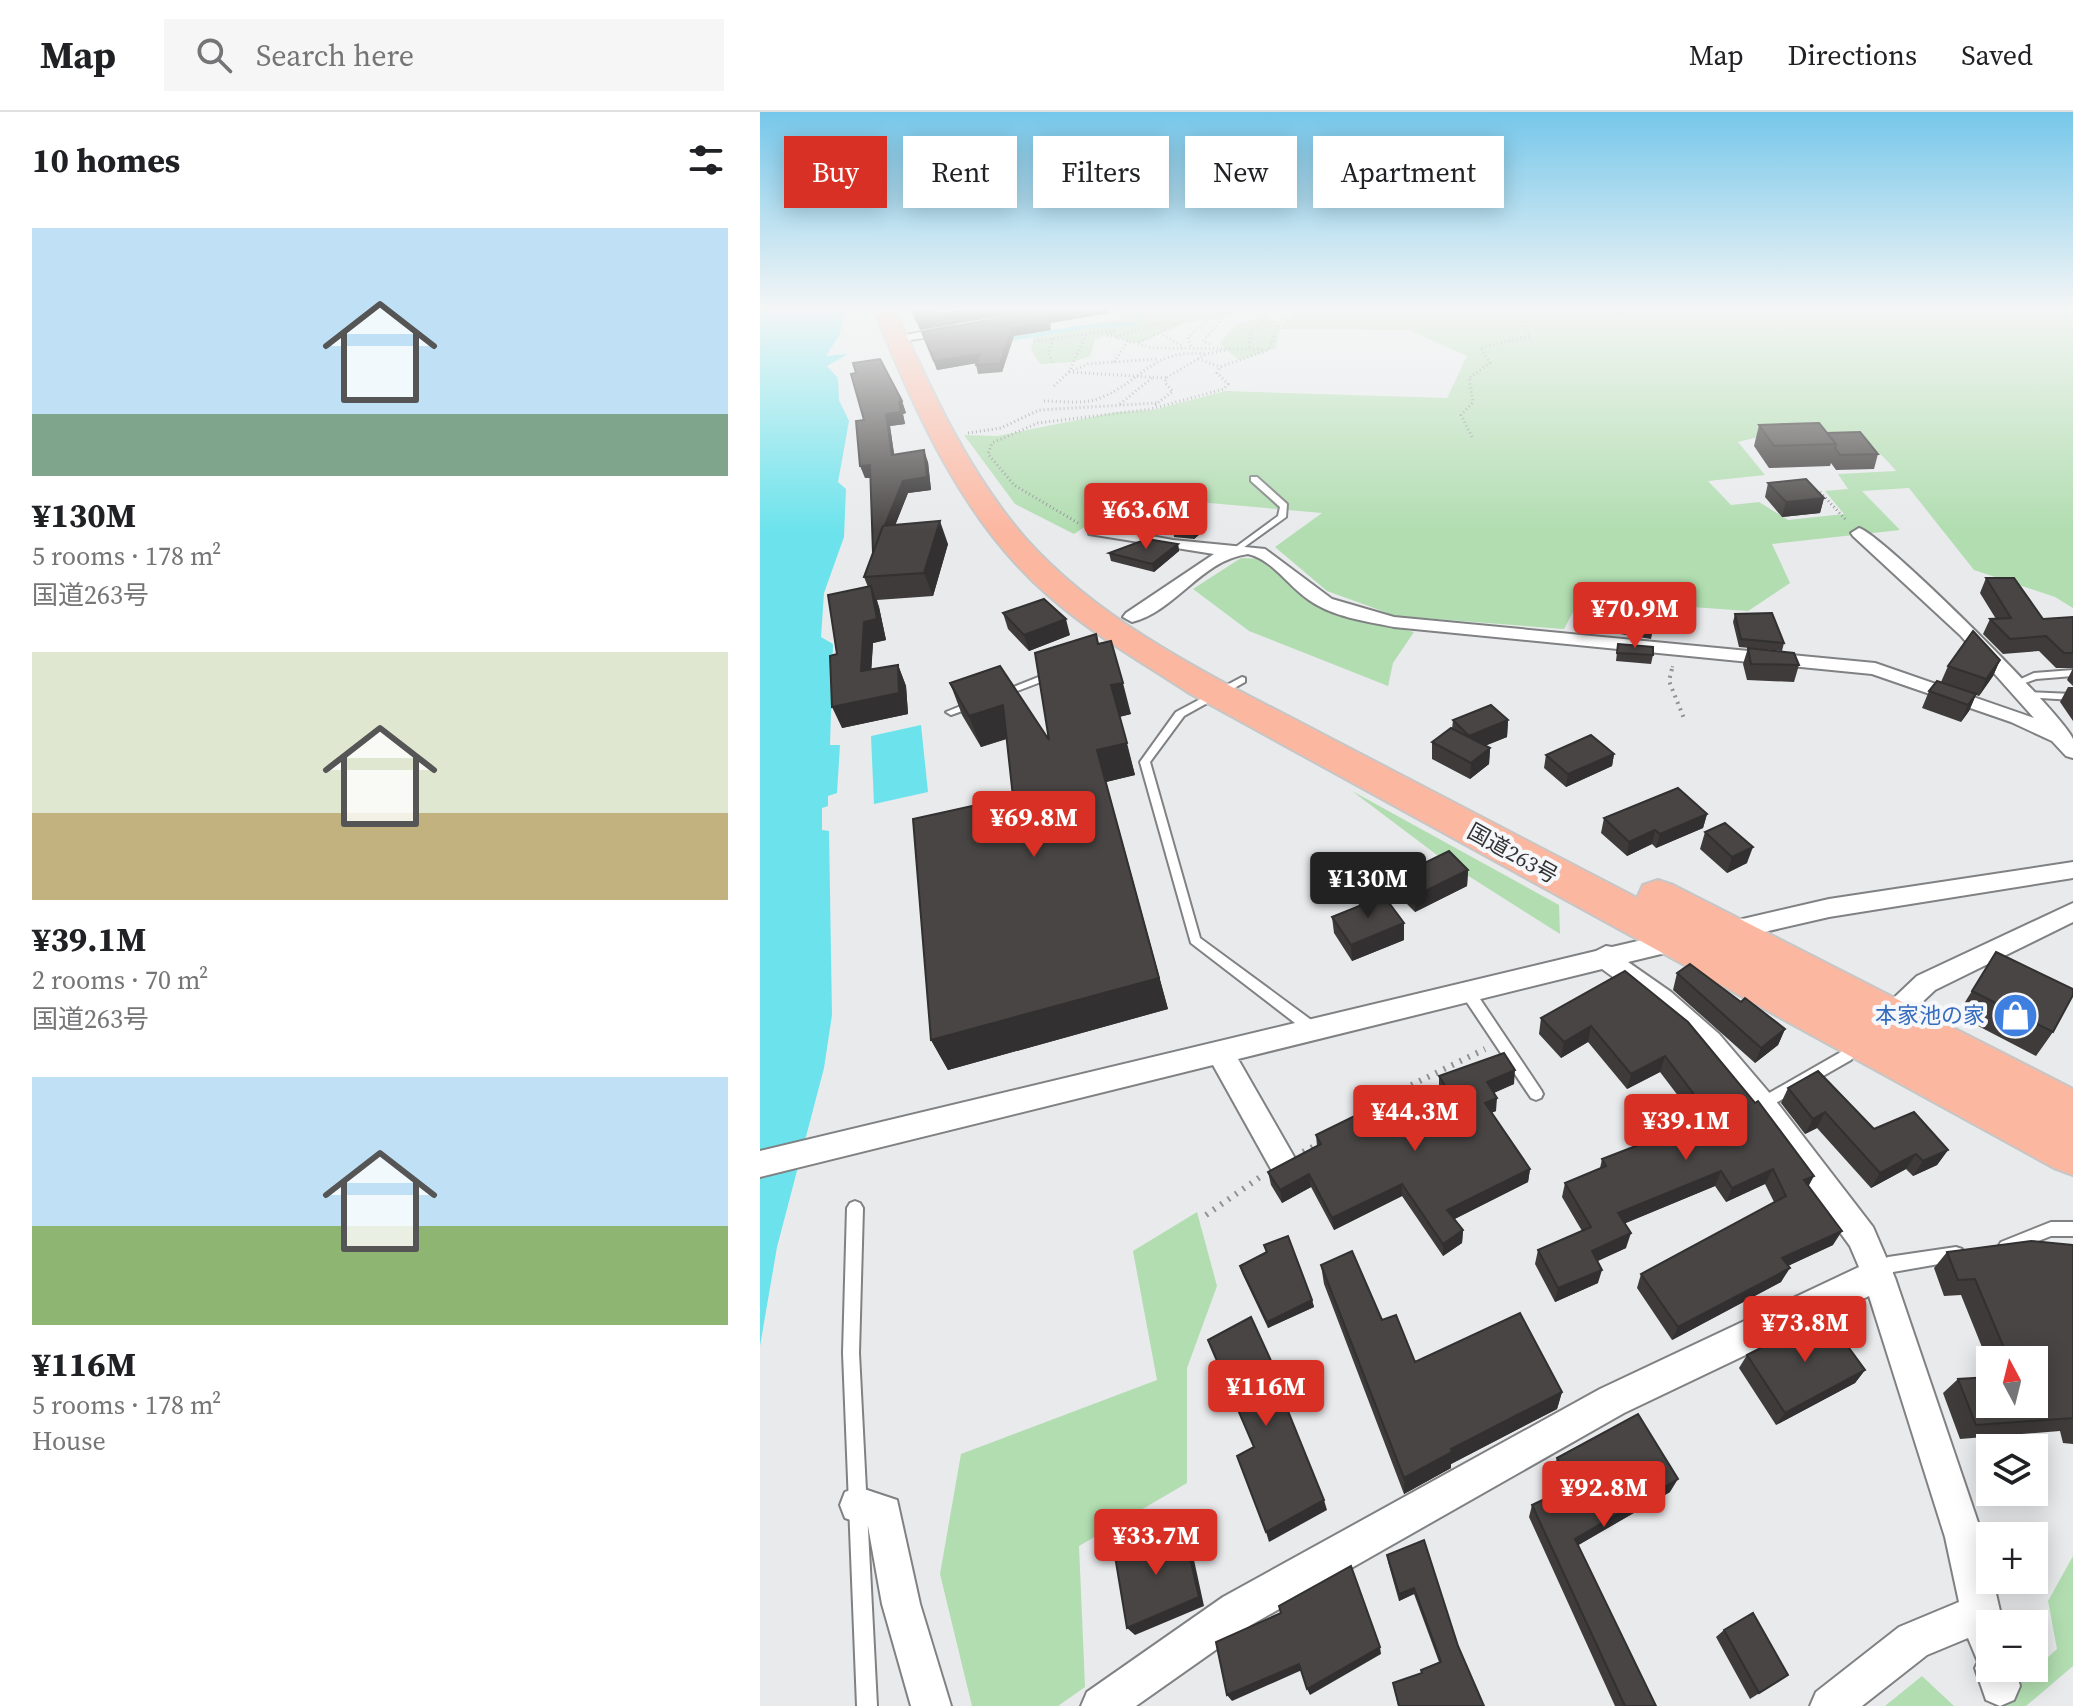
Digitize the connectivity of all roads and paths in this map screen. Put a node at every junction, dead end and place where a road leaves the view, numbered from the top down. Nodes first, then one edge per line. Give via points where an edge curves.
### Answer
1 (916, 382) edge
2 (1058, 382) edge
3 (1128, 382) edge
4 (1147, 382) edge
5 (1165, 382) edge
6 (1226, 382) edge
7 (1470, 382) edge
8 (1054, 386) dead end
9 (1044, 401) dead end
10 (1157, 403) junction
11 (1120, 404) junction
12 (1151, 409) junction
13 (968, 433) dead end
14 (1472, 437) dead end
15 (1254, 479) dead end
16 (1820, 492) edge
17 (1095, 531) joint
18 (1859, 533) joint
19 (1236, 551) junction
20 (1130, 636) junction
21 (1678, 649) junction
22 (1064, 670) edge
23 (2073, 673) edge
24 (1230, 686) junction
25 (2022, 689) junction
26 (994, 696) edge
27 (2073, 697) edge
28 (979, 702) edge
29 (951, 712) edge
30 (1685, 721) dead end
31 (2066, 744) edge
32 (2073, 870) edge
33 (2073, 912) edge
34 (1727, 932) junction
35 (1677, 940) junction
36 (1606, 955) junction
37 (1467, 991) junction
38 (1876, 1028) junction
39 (1313, 1029) junction
40 (1501, 1042) junction
41 (1220, 1052) junction
42 (1536, 1094) dead end
43 (1762, 1104) junction
44 (1370, 1105) edge
45 (2073, 1114) edge
46 (1326, 1140) edge
47 (2073, 1151) edge
48 (1282, 1162) junction
49 (760, 1164) edge
50 (855, 1208) dead end
51 (1206, 1215) dead end
52 (2073, 1229) edge
53 (1879, 1278) junction
54 (858, 1505) junction
55 (1981, 1610) edge
56 (1976, 1632) edge
57 (867, 1706) edge
58 (931, 1706) edge
59 (1101, 1706) edge
60 (1830, 1706) edge

1 - 20 highway, 国道263号 via 939,434 986,507 1043,575
2 - 8 path
3 - 9 path via 1099,399
4 - 11 path
5 - 10 path via 1173,391
6 - 12 path via 1224,389
7 - 14 path via 1473,402 1461,415
10 - 11 path
10 - 12 path
11 - 13 path via 1039,410 1001,428
12 - 17 path via 1038,423 992,443 988,454 1014,485
15 - 19 lane via 1284,506 1282,517
16 - 18 path
17 - 19 street
18 - 25 street
19 - 20 street via 1177,590
19 - 21 street via 1265,554 1316,598 1394,622
20 - 24 highway, 国道263号
21 - 30 path via 1669,681
21 - 31 street via 1875,669 2018,718
22 - 26 lane
23 - 25 lane via 2034,676
24 - 34 highway, 国道263号
24 - 35 highway, 国道263号
24 - 39 lane via 1180,714 1145,762 1195,940
25 - 27 lane
25 - 31 street
28 - 29 lane
32 - 34 street via 1829,908
33 - 38 street via 1926,983
34 - 35 street
34 - 38 highway, 国道263号
35 - 36 street
35 - 38 highway, 国道263号
36 - 37 street
36 - 43 street via 1710,1042
37 - 39 street
37 - 40 lane
38 - 43 lane via 1846,1056
38 - 45 highway, 国道263号
38 - 47 highway, 国道263号
39 - 41 street
40 - 42 lane
40 - 44 path
41 - 48 street
41 - 49 street
43 - 53 street via 1862,1237
46 - 48 path
48 - 51 path
50 - 54 lane via 851,1353
52 - 53 lane via 2051,1229 2014,1245 1888,1265
53 - 55 street via 1964,1537
53 - 59 street via 1853,1284 1612,1401 1237,1611
54 - 57 lane
54 - 58 street via 884,1513 901,1604
56 - 60 street via 1913,1641

